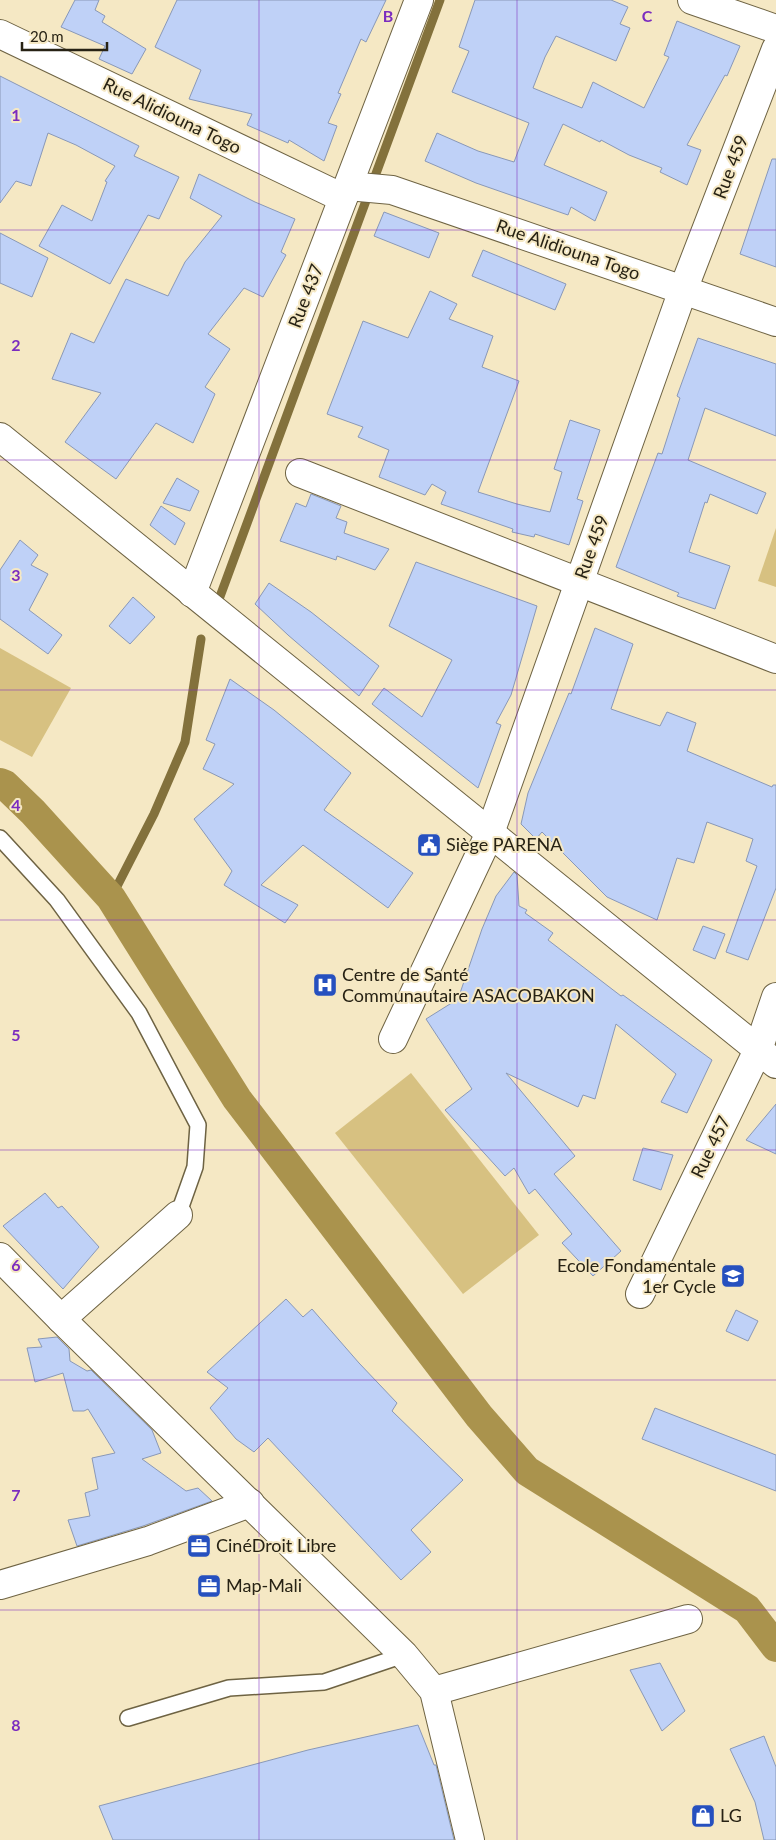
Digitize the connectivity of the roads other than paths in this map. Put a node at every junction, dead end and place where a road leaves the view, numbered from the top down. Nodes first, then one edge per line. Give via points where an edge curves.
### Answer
1 (419, 0) edge
2 (692, 0) edge
3 (776, 29) edge
4 (0, 34) edge
5 (776, 49) edge
6 (350, 190) junction
7 (683, 290) junction
8 (776, 322) edge
9 (0, 437) edge
10 (300, 473) dead end
11 (579, 583) junction
12 (192, 592) junction
13 (776, 659) edge
14 (490, 833) junction
15 (0, 838) edge
16 (775, 1000) edge
17 (393, 1039) dead end
18 (767, 1057) edge
19 (178, 1215) joint
20 (0, 1257) edge
21 (640, 1294) dead end
22 (61, 1319) junction
23 (250, 1503) junction
24 (0, 1585) edge
25 (688, 1619) dead end
26 (404, 1655) junction
27 (434, 1691) junction
28 (128, 1718) dead end
29 (470, 1840) edge

1 - 6 street, Rue 437
2 - 3 street
4 - 6 street, Rue Alidiouna Togo
5 - 7 street, Rue 459
6 - 7 street, Rue Alidiouna Togo via 392,190
6 - 12 street, Rue 437
7 - 8 street, Rue Alidiouna Togo
7 - 11 street, Rue 459
9 - 12 street
10 - 11 street
11 - 13 street
11 - 14 street, Rue 459
12 - 14 street
14 - 17 street, Rue 459
14 - 18 street
15 - 19 lane via 57,900 139,1013 198,1125 195,1166
16 - 18 street, Rue 457
18 - 21 street, Rue 457
19 - 22 street
20 - 22 street
22 - 23 street
23 - 24 street via 148,1541
23 - 26 street
25 - 27 street
26 - 27 street
26 - 28 lane via 324,1682 230,1688
27 - 29 street

